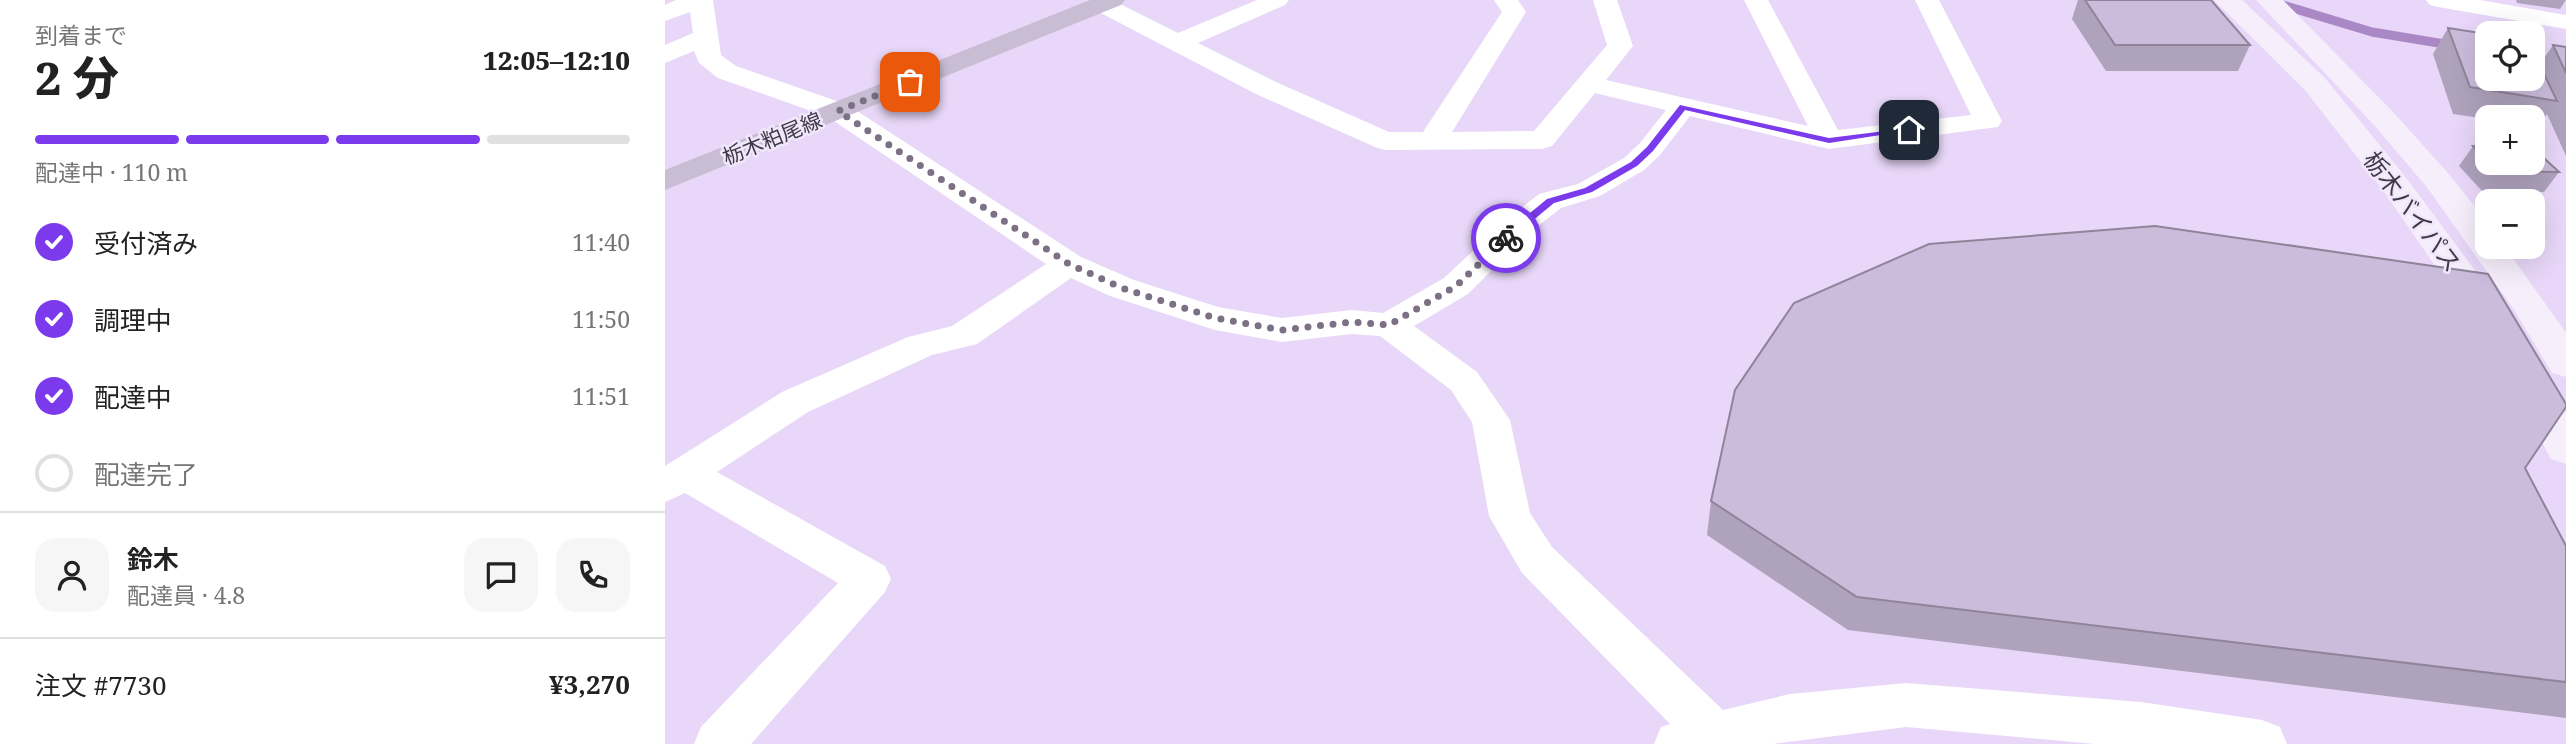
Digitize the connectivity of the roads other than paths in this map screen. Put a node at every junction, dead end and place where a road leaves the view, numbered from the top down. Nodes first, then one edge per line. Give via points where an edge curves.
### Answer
1 (698, 0) edge
2 (1277, 0) edge
3 (1506, 0) edge
4 (1605, 0) edge
5 (1756, 0) edge
6 (1927, 0) edge
7 (2227, 0) edge
8 (2269, 0) edge
9 (2438, 0) edge
10 (1106, 2) edge
11 (665, 14) edge
12 (2566, 22) edge
13 (705, 37) junction
14 (1177, 43) junction
15 (665, 55) edge
16 (1590, 85) junction
17 (1683, 107) junction
18 (838, 111) junction
19 (1829, 140) junction
20 (1432, 141) junction
21 (665, 181) edge
22 (2475, 229) edge
23 (2496, 259) edge
24 (1069, 264) junction
25 (1389, 325) junction
26 (2566, 364) edge
27 (2566, 448) edge
28 (675, 480) edge
29 (1696, 739) edge
30 (719, 744) edge
31 (2262, 744) edge

1 - 11 street
1 - 13 street
2 - 14 street
3 - 20 street via 1514,12
4 - 16 street via 1620,46
5 - 19 street
6 - 19 street via 1988,121
7 - 27 main road, 栃木バイパス via 2315,84 2393,182 2482,305
8 - 22 main road, 栃木バイパス via 2381,113
9 - 12 street
10 - 14 street
10 - 18 main road, 栃木粕尾線
13 - 15 street
13 - 18 street via 708,58 727,72
14 - 20 street via 1385,141
16 - 17 street
16 - 20 street via 1542,140
17 - 19 street
17 - 25 street via 1634,164 1589,190 1550,201 1456,286
18 - 21 main road, 栃木粕尾線
18 - 24 street
23 - 26 main road, 栃木バイパス
24 - 25 street via 1122,288 1215,318 1282,330 1352,322
24 - 28 street via 964,335 921,346 795,402
25 - 29 street via 1464,381 1491,420 1510,516 1537,561
28 - 30 street via 869,579
29 - 31 street via 1790,717 1906,705 2141,725

